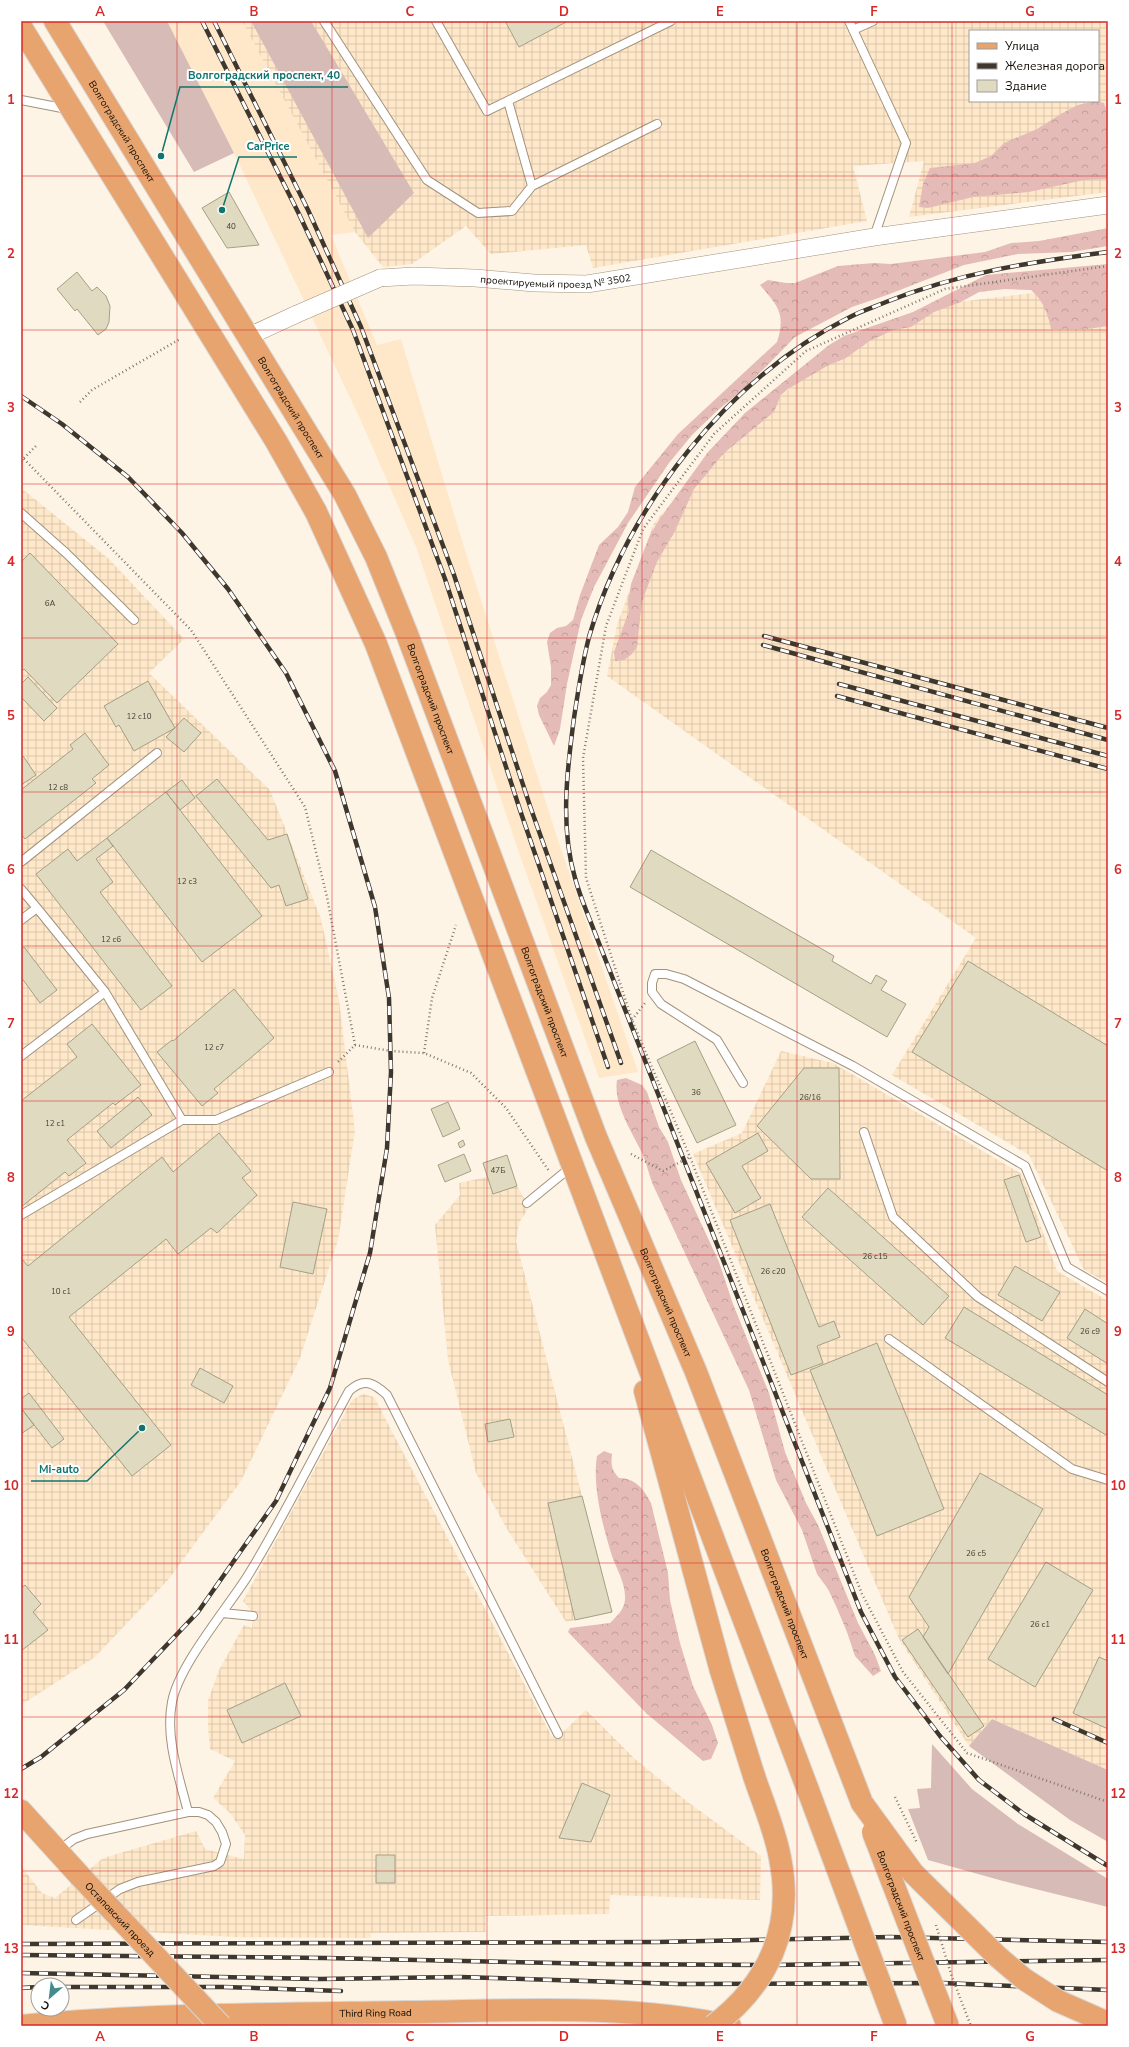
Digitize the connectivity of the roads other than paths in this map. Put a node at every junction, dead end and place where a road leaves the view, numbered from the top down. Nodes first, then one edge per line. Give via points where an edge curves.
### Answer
1 (55, 21) edge
2 (324, 21) edge
3 (436, 21) edge
4 (672, 21) edge
5 (849, 21) edge
6 (873, 21) edge
7 (21, 27) edge
8 (853, 30) junction
9 (21, 100) edge
10 (508, 101) junction
11 (71, 109) junction
12 (657, 124) dead end
13 (532, 186) junction
14 (1108, 205) edge
15 (874, 237) junction
16 (247, 337) junction
17 (21, 513) edge
18 (134, 620) dead end
19 (157, 753) dead end
20 (21, 862) edge
21 (21, 889) edge
22 (37, 908) junction
23 (21, 920) edge
24 (105, 992) junction
25 (21, 1056) edge
26 (329, 1072) road end
27 (743, 1083) dead end
28 (182, 1120) junction
29 (864, 1132) dead end
30 (574, 1165) junction
31 (527, 1203) dead end
32 (21, 1214) edge
33 (610, 1263) junction
34 (1108, 1291) edge
35 (889, 1339) dead end
36 (1108, 1382) edge
37 (1108, 1480) edge
38 (222, 1613) junction
39 (253, 1616) dead end
40 (558, 1734) dead end
41 (862, 1803) junction
42 (21, 1810) edge
43 (188, 1812) junction
44 (58, 1851) junction
45 (76, 1920) dead end
46 (1108, 2023) edge
47 (21, 2026) edge
48 (221, 2026) edge
49 (713, 2026) edge
50 (730, 2026) edge
51 (896, 2026) edge
52 (948, 2026) edge

1 - 16 main road, Волгоградский проспект
2 - 13 lane via 427,180 478,213 512,211
3 - 10 lane via 487,111
4 - 10 lane
5 - 8 lane
6 - 8 lane
7 - 11 main road
8 - 15 lane via 906,143
9 - 11 lane
10 - 13 lane
11 - 30 main road via 276,442 323,525 376,644
12 - 13 lane
14 - 15 street, проектируемый проезд № 3502
15 - 16 street, проектируемый проезд № 3502, bridge via 587,284 414,276 380,278
16 - 41 main road, Волгоградский проспект via 345,495 376,557 408,634 596,1137 696,1372
17 - 18 lane
19 - 20 lane
21 - 22 lane
22 - 23 lane
22 - 24 lane
24 - 25 lane
24 - 28 lane
26 - 28 lane via 216,1120
27 - 34 lane via 717,1040 661,1004 652,992 655,974 684,978 853,1066 1025,1166 1067,1267
28 - 32 lane
29 - 36 lane via 893,1217 978,1297
30 - 31 lane
30 - 33 main road
33 - 49 main road, bridge via 721,1671 780,1856 784,1878 782,1921 768,1964 744,2000
33 - 51 main road, bridge
35 - 37 lane via 1072,1469
38 - 39 lane
38 - 40 lane via 265,1547 349,1391 356,1384 378,1386 386,1395
38 - 43 lane via 190,1662 172,1700 170,1740
41 - 46 main road, bridge via 913,1873 997,1956 1024,1979 1058,2001
41 - 52 main road, Волгоградский проспект, bridge
42 - 44 main road, Остаповский проезд
43 - 44 lane via 87,1834
43 - 45 lane via 208,1815 219,1827 226,1844 220,1862 214,1866 126,1886
44 - 48 main road, Остаповский проезд, bridge
47 - 50 main road, Third Ring Road via 247,2015 576,2010 674,2017

